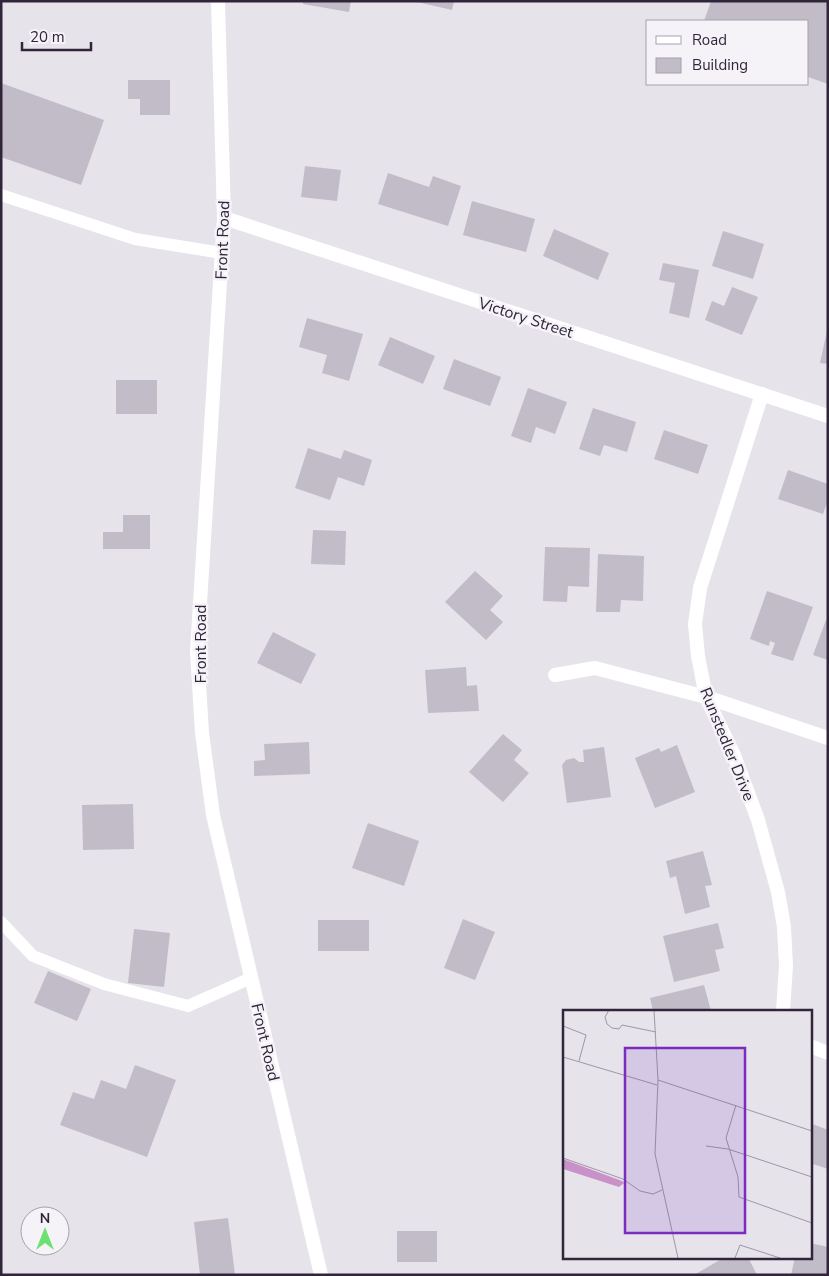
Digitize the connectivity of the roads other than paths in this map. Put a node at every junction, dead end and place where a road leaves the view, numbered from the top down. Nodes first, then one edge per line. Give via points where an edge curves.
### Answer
1 (218, 1) edge
2 (1, 195) edge
3 (224, 218) junction
4 (222, 253) junction
5 (762, 394) junction
6 (828, 416) edge
7 (555, 675) dead end
8 (706, 697) junction
9 (828, 738) edge
10 (1, 922) edge
11 (251, 978) junction
12 (783, 1010) edge
13 (812, 1047) edge
14 (828, 1053) edge
15 (322, 1275) edge

1 - 3 street, Front Road
2 - 4 lane via 135,238
3 - 4 street, Front Road
3 - 5 street, Victory Street
4 - 11 street, Front Road via 197,651 202,733 213,815
5 - 6 street, Victory Street
5 - 8 street, Runstedler Drive via 700,588 695,624
7 - 8 street via 595,668
8 - 9 street
8 - 12 street, Runstedler Drive via 734,755 758,820 778,892 786,966
10 - 11 lane via 33,956 104,984 188,1006
11 - 15 street, Front Road
13 - 14 street

